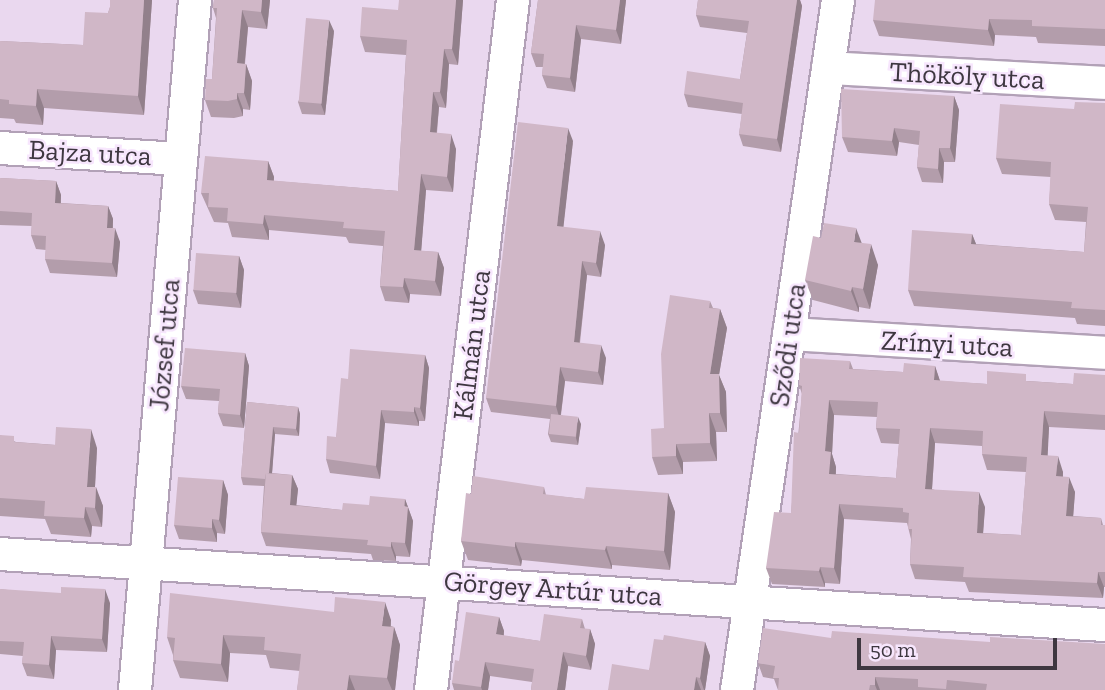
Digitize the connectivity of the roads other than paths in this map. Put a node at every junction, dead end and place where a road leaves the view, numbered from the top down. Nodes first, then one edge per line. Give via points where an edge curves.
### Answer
1 (195, 0) edge
2 (513, 0) edge
3 (838, 0) edge
4 (828, 68) junction
5 (1105, 83) edge
6 (0, 148) edge
7 (181, 159) junction
8 (789, 334) junction
9 (1105, 353) edge
10 (0, 554) edge
11 (146, 563) junction
12 (443, 582) junction
13 (750, 602) junction
14 (1105, 625) edge
15 (135, 690) edge
16 (431, 690) edge
17 (737, 690) edge

1 - 7 street, József utca
2 - 12 street, Kálmán utca
3 - 4 street, Sződi utca
4 - 5 street, Thököly utca
4 - 8 street, Sződi utca
6 - 7 street, Bajza utca
7 - 11 street, József utca
8 - 9 street, Zrínyi utca
8 - 13 street, Sződi utca
10 - 11 street, Görgey Artúr utca
11 - 12 street, Görgey Artúr utca
11 - 15 street, József utca
12 - 13 street, Görgey Artúr utca
12 - 16 street, Kálmán utca
13 - 14 street, Görgey Artúr utca
13 - 17 street, Sződi utca

